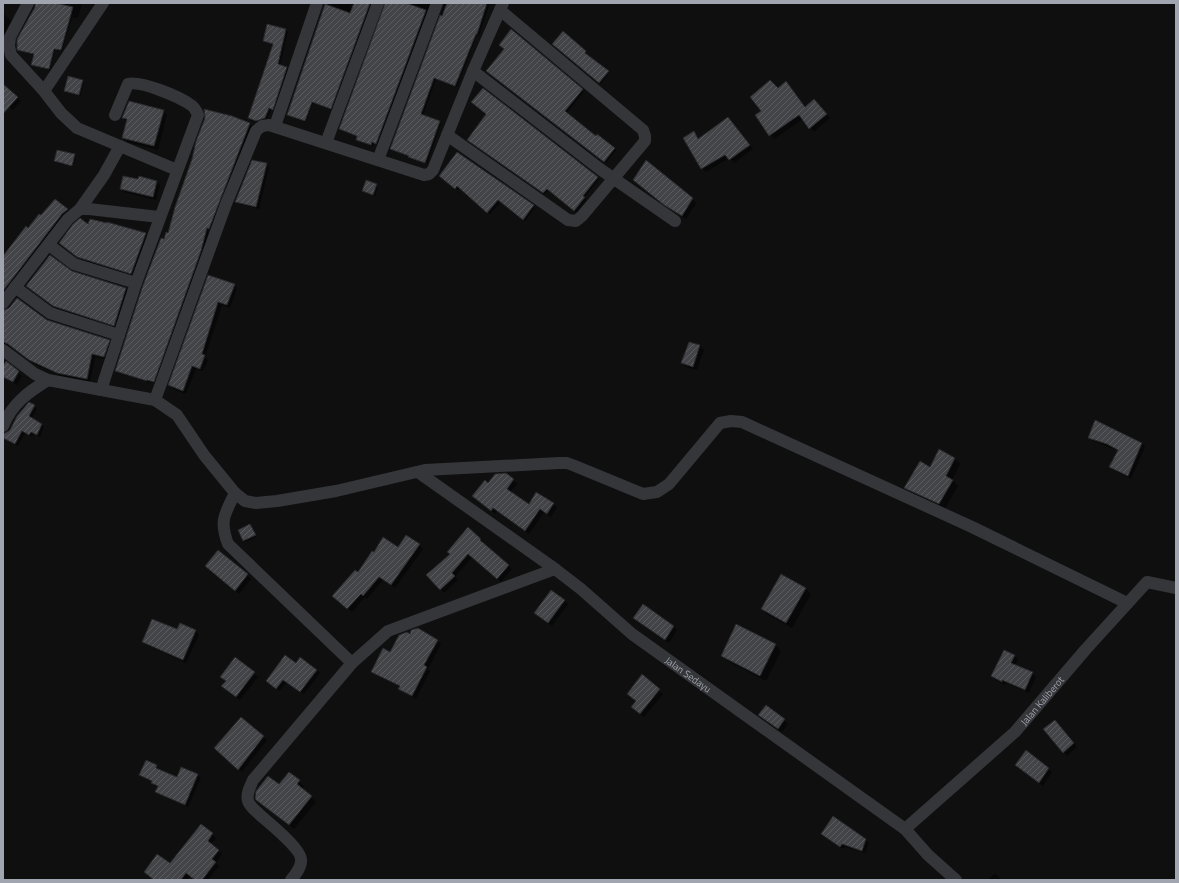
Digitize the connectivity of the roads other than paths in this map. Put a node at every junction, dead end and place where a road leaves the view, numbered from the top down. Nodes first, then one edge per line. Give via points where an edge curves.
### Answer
1 (28, 3) edge
2 (103, 3) edge
3 (317, 3) edge
4 (378, 3) edge
5 (437, 3) edge
6 (502, 7) edge
7 (473, 71) junction
8 (44, 90) junction
9 (115, 115) dead end
10 (275, 126) junction
11 (447, 135) junction
12 (326, 143) junction
13 (120, 146) junction
14 (378, 160) junction
15 (177, 170) junction
16 (614, 178) junction
17 (80, 209) junction
18 (159, 217) junction
19 (675, 221) dead end
20 (49, 245) junction
21 (136, 283) junction
22 (15, 287) junction
23 (3, 303) edge
24 (120, 335) junction
25 (3, 350) edge
26 (48, 380) junction
27 (101, 390) junction
28 (155, 400) junction
29 (3, 426) edge
30 (418, 472) junction
31 (236, 493) junction
32 (555, 569) junction
33 (1176, 588) edge
34 (1127, 603) junction
35 (352, 663) junction
36 (905, 829) junction
37 (291, 880) edge
38 (956, 880) edge

1 - 8 street via 10,37 9,46 11,55
2 - 8 street
3 - 10 street
4 - 12 street
5 - 14 street
6 - 7 street
6 - 16 street via 643,130 645,141
7 - 11 street
7 - 16 street
8 - 13 street via 61,114 77,128
9 - 15 street via 125,89 132,83 150,86 192,105 198,117
10 - 12 street
10 - 28 street via 262,126 256,131 226,204
11 - 14 street via 429,174 424,175
11 - 16 street via 568,220 576,221 582,216
12 - 14 street
13 - 15 street
13 - 17 street via 104,175
15 - 18 street
16 - 19 street
17 - 18 street
17 - 20 street
18 - 21 street
20 - 21 street via 74,264
20 - 22 street
21 - 24 street
22 - 23 street
22 - 24 street via 50,313
24 - 27 street
25 - 26 street via 35,374
26 - 27 street
26 - 29 street via 18,401
27 - 28 street
28 - 31 street via 177,415 204,455
30 - 31 street via 278,501 245,501
30 - 32 street, Jalan Sedayu
30 - 34 street via 567,463 642,494 657,492 669,484 720,423 742,422 972,527
31 - 35 street via 224,516 223,532 228,544
32 - 35 street via 388,631
32 - 36 street, Jalan Sedayu via 632,634
33 - 34 street, Jalan Kaliberot via 1147,582
34 - 36 street, Jalan Kaliberot via 1015,732
35 - 37 street via 253,780 249,790 250,805 301,856 299,867
36 - 38 street, Jalan Sedayu via 928,855

